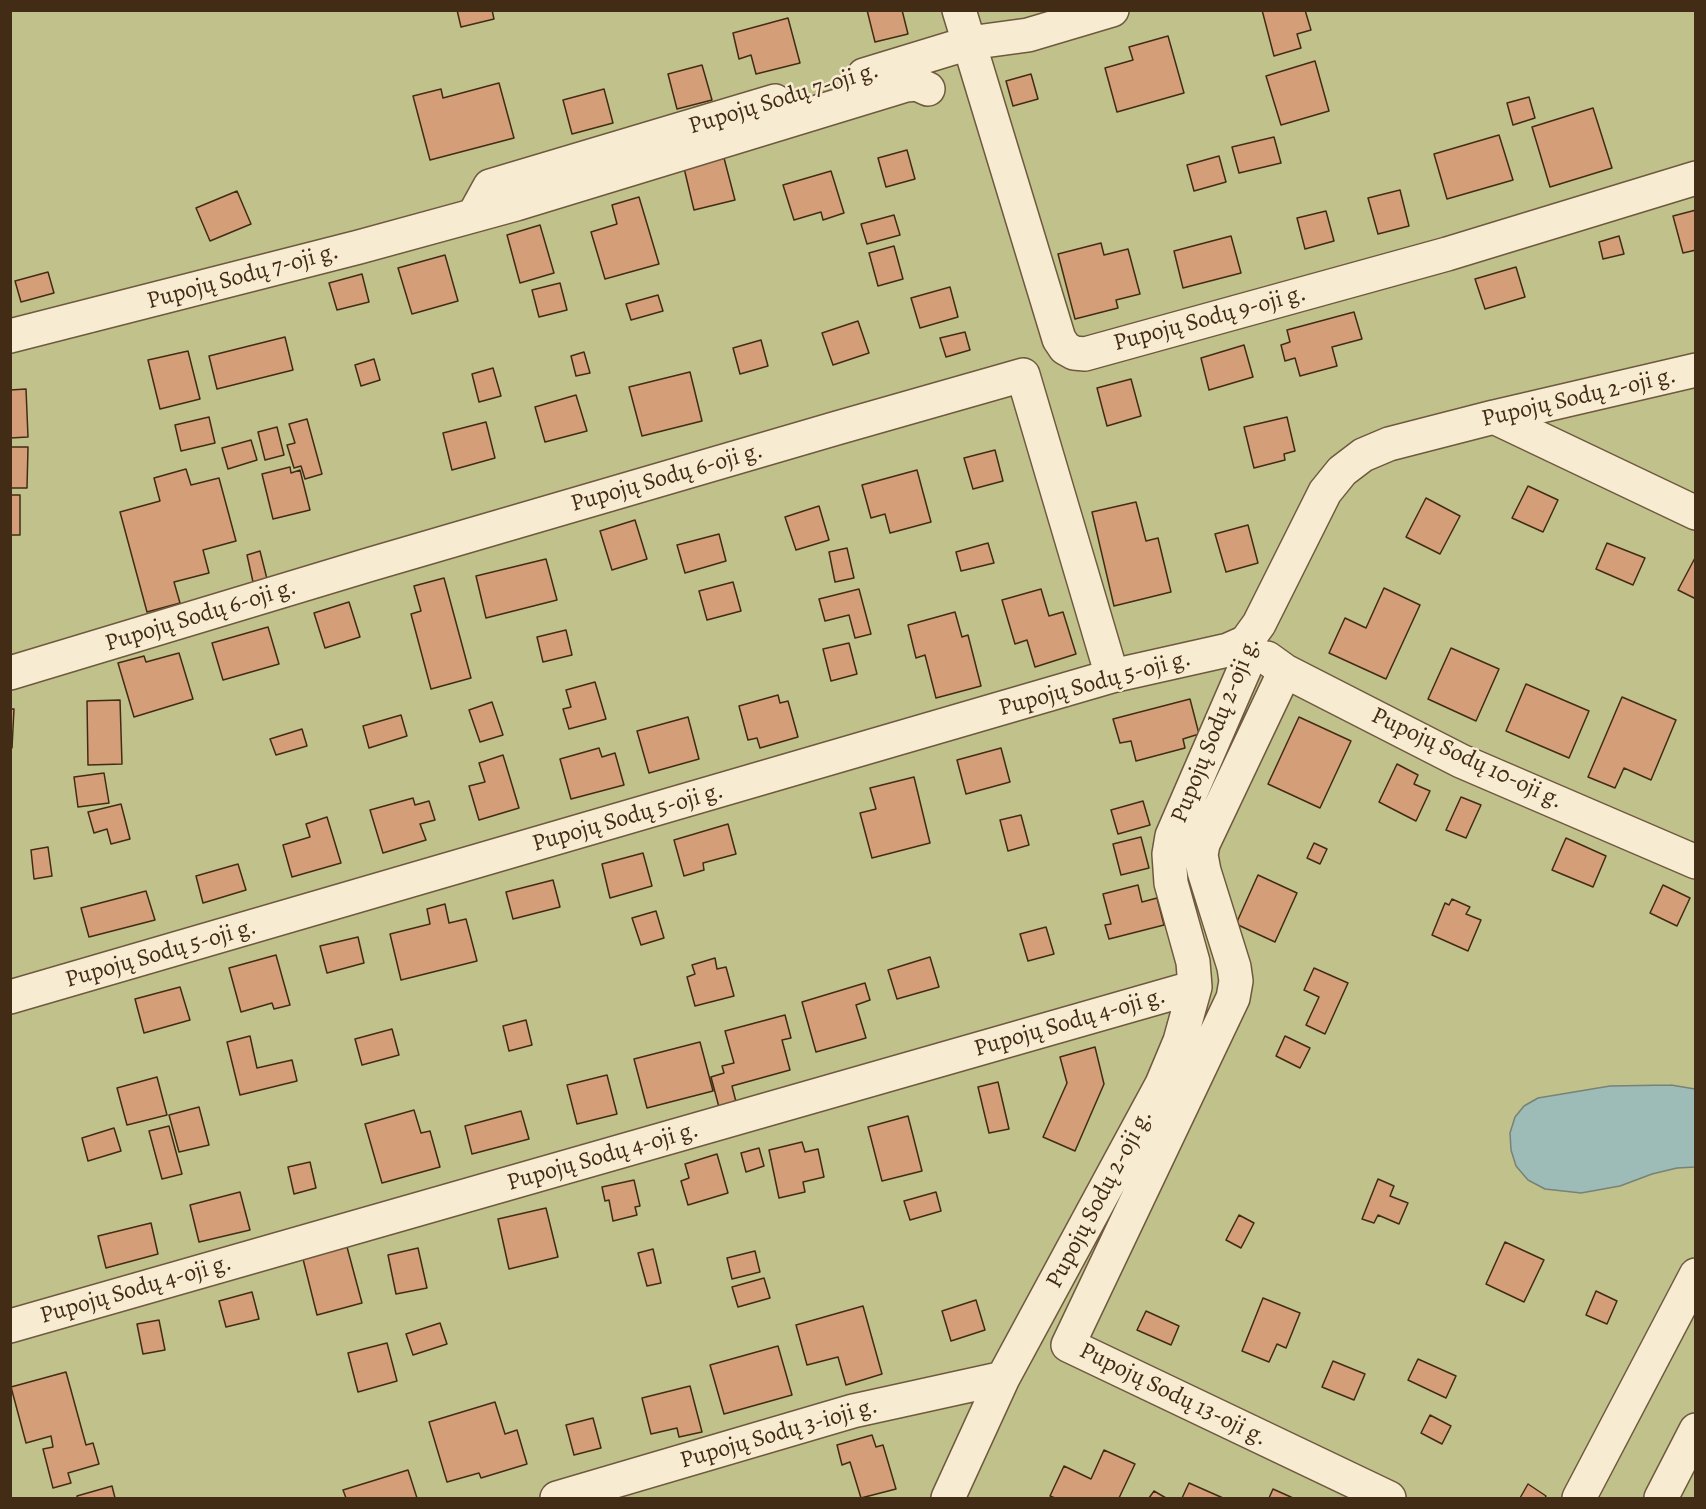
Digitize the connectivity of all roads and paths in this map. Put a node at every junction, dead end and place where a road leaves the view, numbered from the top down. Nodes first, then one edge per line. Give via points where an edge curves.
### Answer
1 (959, 10) edge
2 (1112, 10) edge
3 (969, 44) junction
4 (928, 89) dead end
5 (1695, 178) edge
6 (474, 215) junction
7 (10, 336) edge
8 (1695, 370) edge
9 (1494, 417) junction
10 (1695, 513) edge
11 (1246, 642) junction
12 (1285, 671) junction
13 (10, 673) edge
14 (1112, 676) junction
15 (1695, 862) edge
16 (1195, 987) junction
17 (10, 997) edge
18 (1695, 1275) edge
19 (10, 1326) edge
20 (1003, 1378) junction
21 (1695, 1430) edge
22 (556, 1498) edge
23 (948, 1498) edge
24 (1389, 1498) edge
25 (1579, 1498) edge
26 (1661, 1498) edge

1 - 3 street, Pupojų Sodų 9-oji g.
2 - 3 street, Pupojų Sodų 7-oji g. via 1028,35
3 - 5 street, Pupojų Sodų 9-oji g. via 1059,339 1074,353 1084,354 1447,254
3 - 6 street, Pupojų Sodų 7-oji g. via 490,186
4 - 6 street, Pupojų Sodų 7-oji g. via 906,85
6 - 7 street, Pupojų Sodų 7-oji g.
8 - 9 street, Pupojų Sodų 2-oji g.
9 - 10 street
9 - 11 street, Pupojų Sodų 2-oji g. via 1389,444 1342,471 1325,492 1259,624
11 - 12 street, Pupojų Sodų 10-oji g.
11 - 14 street, Pupojų Sodų 5-oji g. via 1228,650
11 - 16 street, Pupojų Sodų 2-oji g. via 1247,663 1172,836 1169,855 1171,882 1193,962
12 - 15 street, Pupojų Sodų 10-oji g. via 1461,761
12 - 24 street, Pupojų Sodų 13-oji g. via 1201,855 1234,968 1233,998 1068,1345
13 - 14 street, Pupojų Sodų 6-oji g. via 1023,375
14 - 17 street, Pupojų Sodų 5-oji g.
16 - 19 street, Pupojų Sodų 4-oji g.
16 - 20 street, Pupojų Sodų 2-oji g. via 1180,1041 1162,1084
18 - 25 street
20 - 22 street, Pupojų Sodų 3-ioji g. via 853,1411
20 - 23 street, Pupojų Sodų 2-oji g.
21 - 26 street

